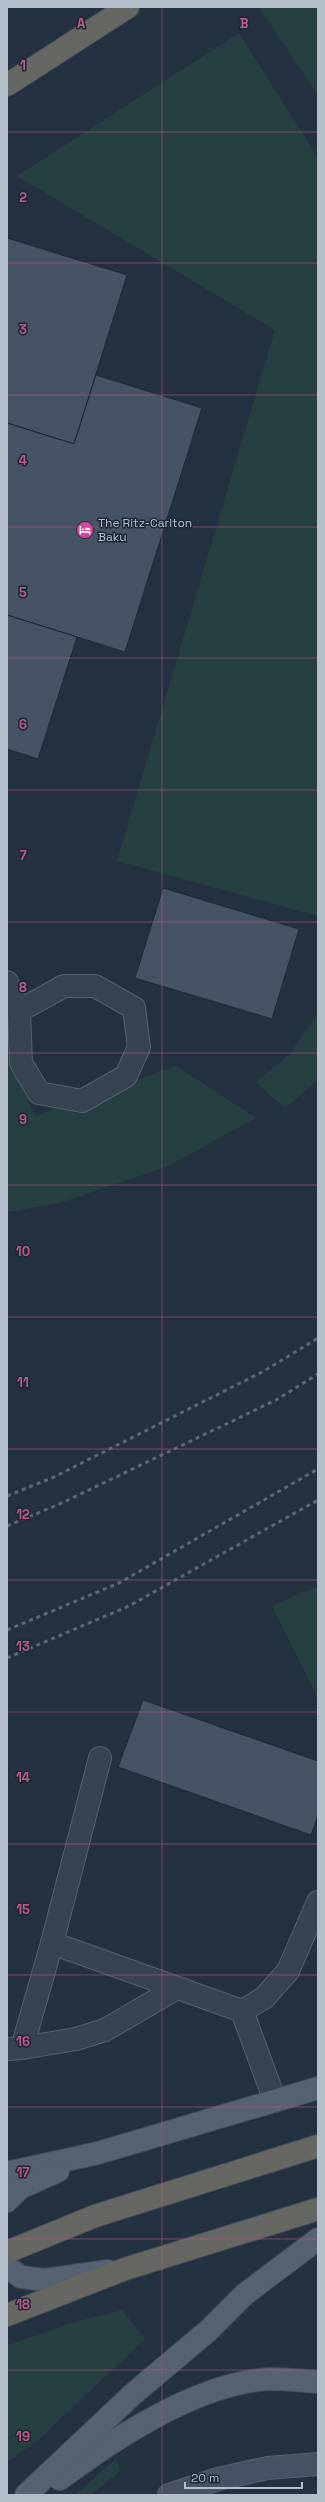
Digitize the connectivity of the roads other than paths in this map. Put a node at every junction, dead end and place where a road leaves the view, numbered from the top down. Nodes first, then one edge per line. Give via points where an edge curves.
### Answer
1 (128, 7) edge
2 (91, 30) junction
3 (7, 75) edge
4 (7, 85) edge
5 (7, 982) edge
6 (19, 1011) junction
7 (100, 1758) dead end
8 (318, 1902) edge
9 (52, 1943) junction
10 (177, 1988) junction
11 (242, 2011) junction
12 (15, 2049) edge
13 (318, 2088) edge
14 (275, 2101) junction
15 (318, 2146) edge
16 (98, 2153) junction
17 (7, 2173) edge
18 (7, 2201) edge
19 (318, 2210) edge
20 (318, 2239) edge
21 (7, 2252) edge
22 (7, 2267) edge
23 (125, 2269) junction
24 (7, 2315) edge
25 (318, 2382) edge
26 (318, 2464) edge
27 (26, 2495) edge
28 (38, 2495) edge
29 (169, 2495) edge

1 - 2 highway
2 - 3 highway
2 - 4 highway
5 - 6 lane
6 - 6 lane via 21,1063 39,1093 82,1101 126,1076 139,1047 134,1008 95,986 64,986
7 - 9 lane
8 - 11 lane via 288,1971 264,1998
9 - 10 lane
9 - 12 lane
10 - 11 lane
10 - 12 lane via 105,2030 76,2039
11 - 14 lane
13 - 14 main road
14 - 16 main road
15 - 21 highway via 95,2216
16 - 17 main road
16 - 18 main road via 20,2188
19 - 23 highway
20 - 27 main road via 245,2294 209,2330 133,2394
22 - 23 main road via 21,2277 45,2280
23 - 24 highway
25 - 28 main road via 272,2379 234,2385 195,2398 158,2416 90,2457
26 - 29 main road via 268,2468

